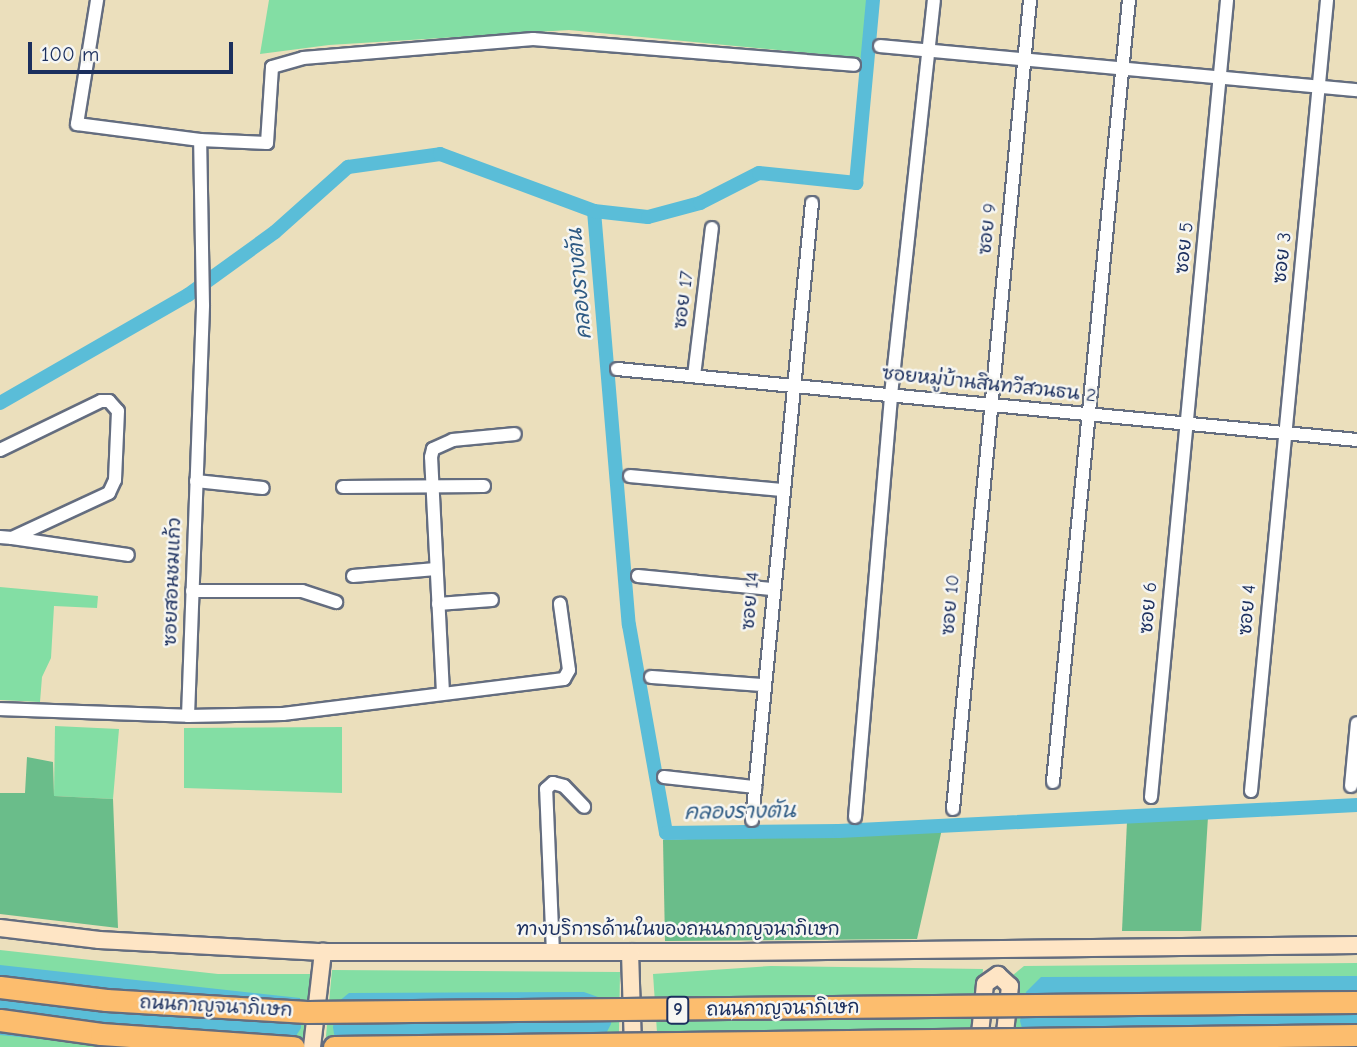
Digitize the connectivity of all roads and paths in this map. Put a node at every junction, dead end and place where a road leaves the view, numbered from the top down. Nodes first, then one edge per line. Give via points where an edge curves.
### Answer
1 (97, 0) edge
2 (934, 0) edge
3 (1030, 0) edge
4 (1129, 0) edge
5 (1227, 0) edge
6 (1327, 0) edge
7 (880, 46) dead end
8 (928, 51) junction
9 (1025, 59) junction
10 (854, 65) dead end
11 (1124, 69) junction
12 (1222, 78) junction
13 (1320, 86) junction
14 (1357, 90) edge
15 (200, 140) junction
16 (812, 203) dead end
17 (712, 228) dead end
18 (617, 369) dead end
19 (694, 376) junction
20 (791, 385) junction
21 (891, 395) junction
22 (988, 404) junction
23 (1087, 414) junction
24 (1186, 423) junction
25 (1284, 433) junction
26 (515, 434) dead end
27 (1357, 440) edge
28 (0, 450) edge
29 (630, 476) dead end
30 (196, 481) junction
31 (431, 483) junction
32 (343, 486) dead end
33 (484, 486) dead end
34 (263, 488) dead end
35 (781, 490) junction
36 (6, 537) edge
37 (128, 555) dead end
38 (436, 569) junction
39 (353, 576) dead end
40 (638, 576) dead end
41 (771, 589) junction
42 (192, 591) junction
43 (492, 600) dead end
44 (336, 602) dead end
45 (438, 604) junction
46 (560, 604) dead end
47 (651, 677) dead end
48 (763, 685) junction
49 (443, 694) junction
50 (0, 709) edge
51 (188, 716) junction
52 (1357, 723) edge
53 (664, 777) dead end
54 (1053, 782) dead end
55 (1351, 786) dead end
56 (755, 787) junction
57 (1251, 791) dead end
58 (1151, 797) dead end
59 (584, 807) dead end
60 (953, 809) dead end
61 (855, 817) dead end
62 (752, 820) dead end
63 (0, 928) edge
64 (1357, 944) edge
65 (1003, 948) junction
66 (323, 952) junction
67 (631, 952) junction
68 (552, 953) junction
69 (1000, 976) junction
70 (0, 987) edge
71 (1357, 1002) edge
72 (0, 1020) edge
73 (1357, 1035) edge
74 (994, 1045) edge
75 (294, 1047) edge
76 (312, 1047) edge
77 (334, 1047) edge
78 (632, 1047) edge

1 - 15 street via 77,124
2 - 8 street
3 - 9 street, ซอย 9
4 - 11 street
5 - 12 street, ซอย 5
6 - 13 street, ซอย 3
7 - 8 street
8 - 9 street
8 - 21 street
9 - 11 street
9 - 22 street, ซอย 9
10 - 15 street via 533,39 303,58 272,67 267,143
11 - 12 street
11 - 23 street
12 - 13 street
12 - 24 street, ซอย 5
13 - 14 street
13 - 25 street, ซอย 3
15 - 30 street, ซอยสอนชมแก้ว via 203,305
16 - 20 street, ซอย 14
17 - 19 street, ซอย 17
18 - 19 street, ซอยหมู่บ้านสินทวีสวนธน 2
19 - 20 street, ซอยหมู่บ้านสินทวีสวนธน 2
20 - 21 street, ซอยหมู่บ้านสินทวีสวนธน 2
20 - 35 street, ซอย 14
21 - 22 street, ซอยหมู่บ้านสินทวีสวนธน 2
21 - 61 street
22 - 23 street, ซอยหมู่บ้านสินทวีสวนธน 2
22 - 60 street, ซอย 10
23 - 24 street, ซอยหมู่บ้านสินทวีสวนธน 2
23 - 54 street
24 - 25 street, ซอยหมู่บ้านสินทวีสวนธน 2
24 - 58 street, ซอย 6
25 - 27 street, ซอยหมู่บ้านสินทวีสวนธน 2
25 - 57 street, ซอย 4
26 - 31 street via 440,445 431,457
28 - 36 street via 101,401 109,401 118,411 115,480 109,493
29 - 35 street
30 - 34 street
30 - 42 street, ซอยสอนชมแก้ว
31 - 32 street
31 - 33 street
31 - 38 street
35 - 41 street, ซอย 14
36 - 37 street
38 - 39 street
38 - 45 street
40 - 41 street
41 - 48 street, ซอย 14
42 - 44 street via 303,591
42 - 51 street, ซอยสอนชมแก้ว
43 - 45 street
45 - 49 street
46 - 49 street via 567,678
47 - 48 street
48 - 56 street, ซอย 14
49 - 51 street via 283,714
50 - 51 street
52 - 55 street
53 - 56 street
56 - 62 street, ซอย 14
59 - 68 street via 564,786 553,783 546,789
63 - 66 main road, ทางบริการด้านในของถนนกาญจนาภิเษก via 99,940
64 - 65 main road, ทางบริการด้านในของถนนกาญจนาภิเษก
65 - 67 main road, ทางบริการด้านในของถนนกาญจนาภิเษก
65 - 69 main road
66 - 68 main road, ทางบริการด้านในของถนนกาญจนาภิเษก
66 - 76 main road
67 - 68 main road, ทางบริการด้านในของถนนกาญจนาภิเษก
67 - 78 main road
69 - 74 main road via 1010,986 1005,1033
69 - 74 main road via 987,980 980,1034
70 - 71 highway, ถนนกาญจนาภิเษก / 9, bridge via 106,1000 320,1012
72 - 75 highway, ถนนกาญจนาภิเษก via 101,1034
73 - 77 highway, ถนนกาญจนาภิเษก / 9, bridge

